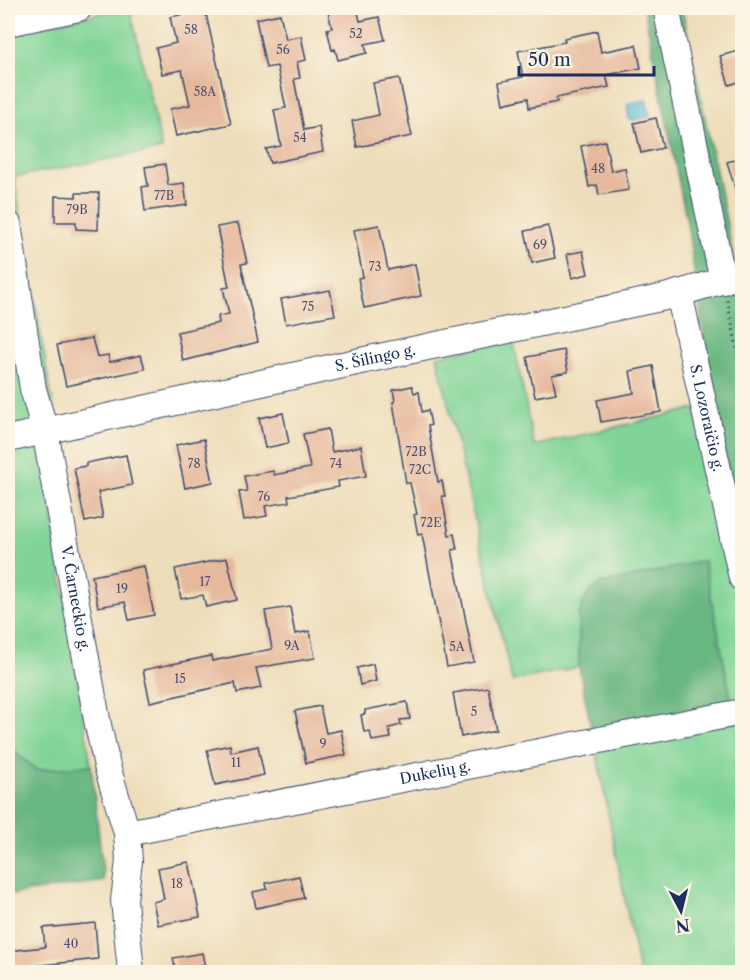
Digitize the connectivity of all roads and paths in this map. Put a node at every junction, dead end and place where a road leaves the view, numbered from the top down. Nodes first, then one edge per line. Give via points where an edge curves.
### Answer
1 (79, 8) edge
2 (666, 8) edge
3 (8, 23) edge
4 (8, 224) edge
5 (733, 278) edge
6 (680, 293) junction
7 (742, 372) edge
8 (45, 431) junction
9 (8, 439) edge
10 (742, 578) edge
11 (742, 712) edge
12 (127, 833) junction
13 (132, 972) edge

1 - 3 street
2 - 5 street
4 - 8 street, V. Čarneckio g. via 33,389
5 - 6 street, S. Šilingo g.
5 - 7 path
6 - 8 street, S. Šilingo g.
6 - 10 street, S. Lozoraičio g.
8 - 9 street, S. Šilingo g.
8 - 12 street, V. Čarneckio g. via 98,725
11 - 12 street, Dukelių g.
12 - 13 street, V. Čarneckio g. via 129,861 124,900

